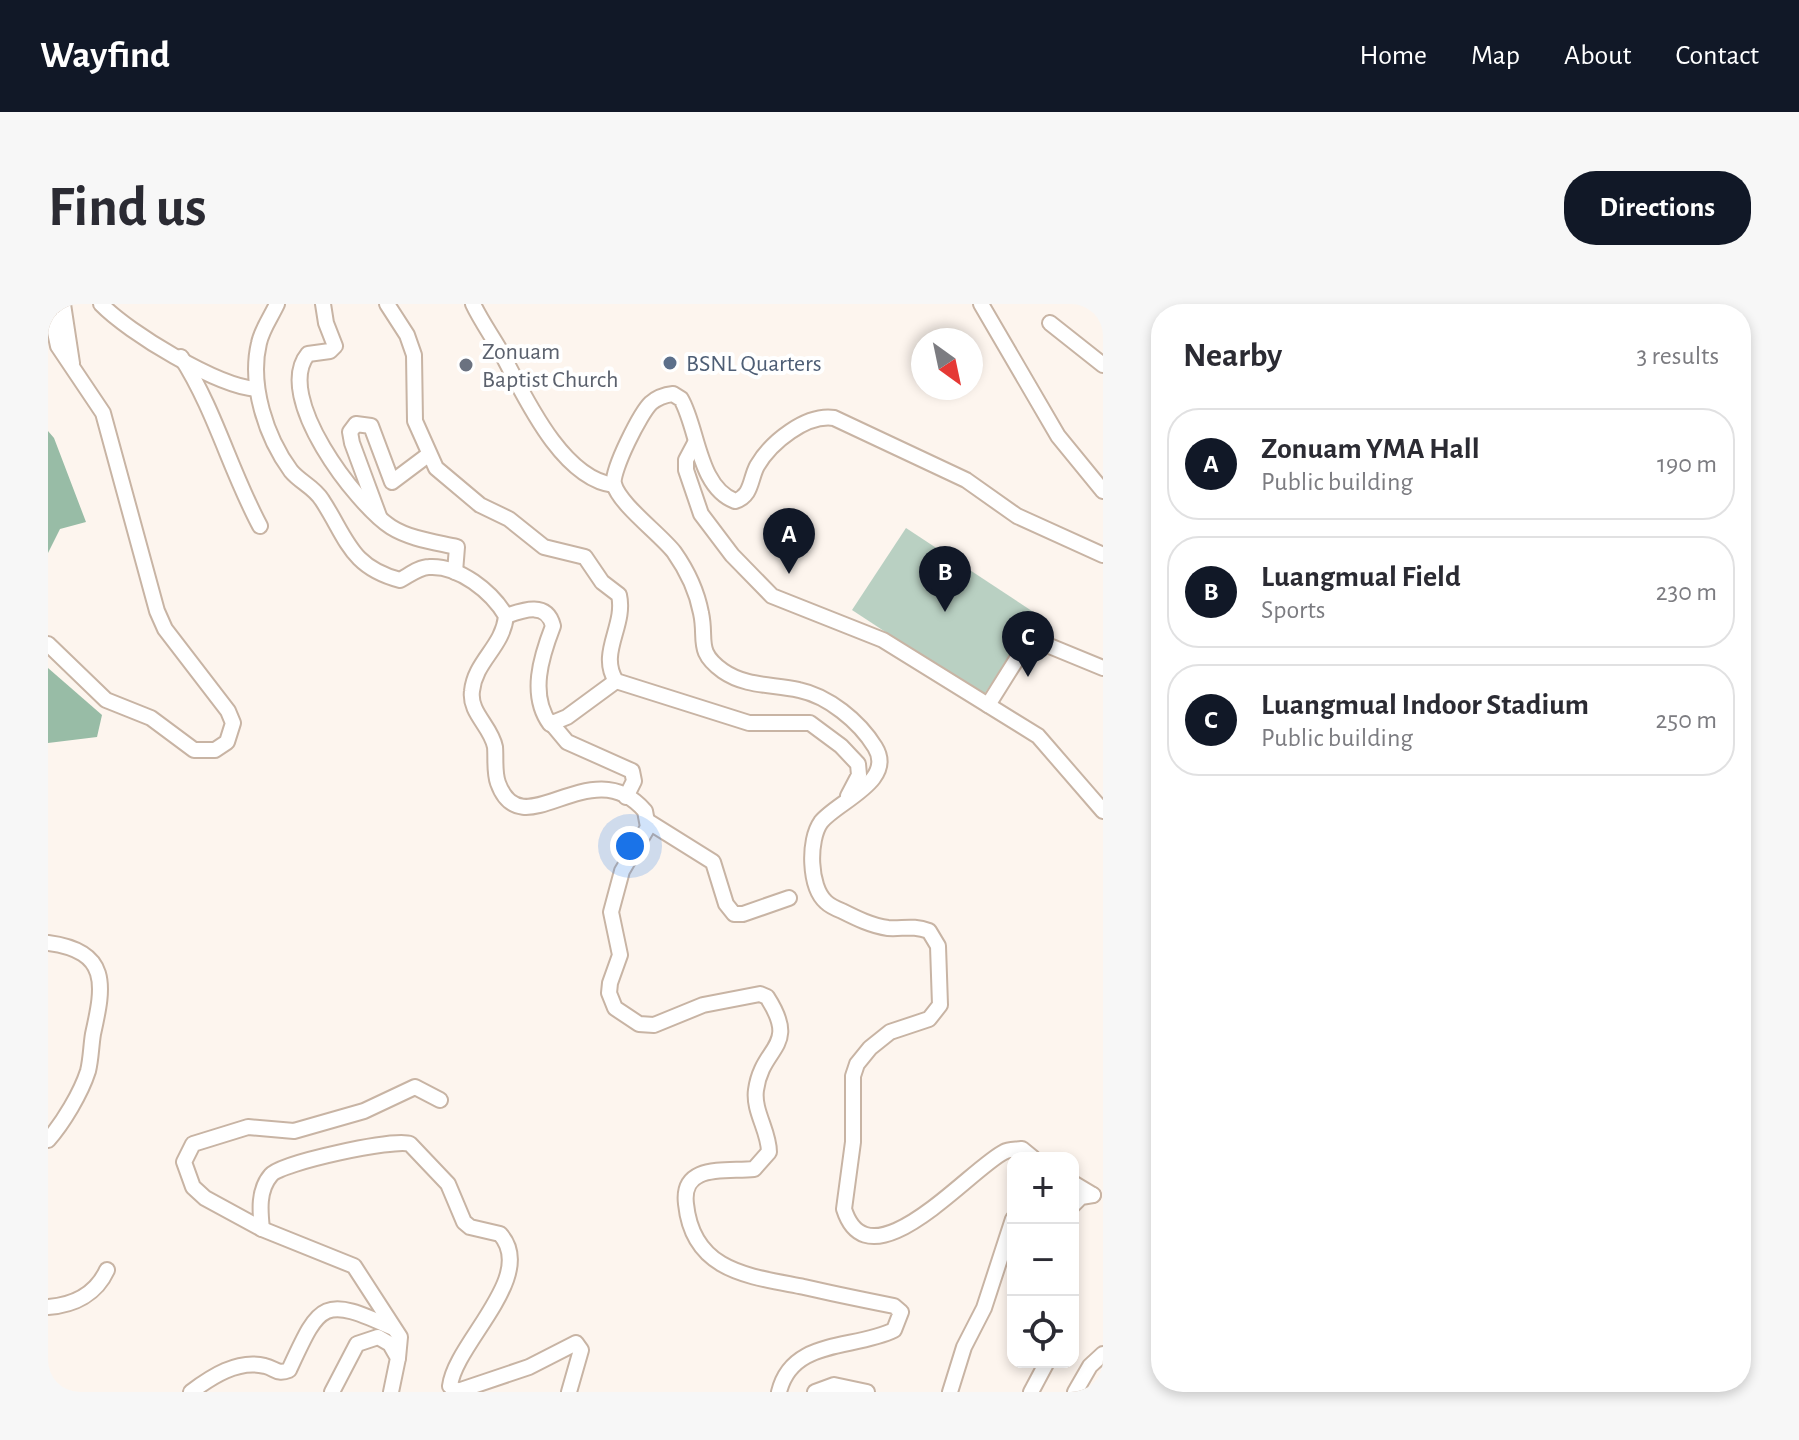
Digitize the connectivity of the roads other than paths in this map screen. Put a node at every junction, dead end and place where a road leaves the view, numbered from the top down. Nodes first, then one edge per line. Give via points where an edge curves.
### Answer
1 (49, 304) edge
2 (63, 304) edge
3 (101, 304) edge
4 (277, 304) edge
5 (323, 304) edge
6 (387, 304) edge
7 (473, 304) edge
8 (981, 304) edge
9 (1050, 323) dead end
10 (181, 357) junction
11 (1103, 365) edge
12 (73, 367) junction
13 (256, 389) junction
14 (695, 443) junction
15 (428, 455) junction
16 (614, 485) junction
17 (1103, 491) edge
18 (379, 517) junction
19 (260, 526) dead end
20 (1103, 555) edge
21 (455, 572) junction
22 (506, 616) junction
23 (48, 644) edge
24 (1103, 668) edge
25 (616, 681) junction
26 (988, 705) junction
27 (552, 724) junction
28 (626, 797) junction
29 (844, 801) junction
30 (1103, 811) edge
31 (649, 822) junction
32 (789, 898) dead end
33 (48, 943) edge
34 (440, 1100) dead end
35 (48, 1140) edge
36 (1026, 1152) edge
37 (1079, 1187) edge
38 (1079, 1199) edge
39 (1011, 1224) edge
40 (262, 1229) junction
41 (107, 1270) dead end
42 (48, 1307) edge
43 (393, 1328) junction
44 (1103, 1354) edge
45 (398, 1358) junction
46 (1044, 1368) edge
47 (191, 1392) edge
48 (332, 1392) edge
49 (391, 1392) edge
50 (569, 1392) edge
51 (779, 1392) edge
52 (815, 1392) edge
53 (867, 1392) edge
54 (950, 1392) edge
55 (1031, 1392) edge
56 (1075, 1392) edge

1 - 12 street via 58,346
2 - 12 street
3 - 10 street via 116,319
4 - 13 street via 259,343
5 - 18 street via 335,346 303,359 299,370 304,407 329,460
6 - 15 street via 414,355 415,421
7 - 16 street via 541,424 580,469
8 - 17 street via 1058,436
9 - 11 street
10 - 13 street via 220,381
10 - 19 street via 204,393
12 - 23 street via 103,413 157,611 228,711 233,723 227,742 215,750 194,750 151,718 94,692
13 - 21 street via 290,469 316,491 356,557 400,580 428,566
14 - 16 street via 681,399 662,395 645,409 618,464
14 - 20 street via 722,492 735,501 748,492 759,462 778,442 812,420 834,418 966,480 1017,516
14 - 26 street via 686,470 701,514 772,596 883,640
15 - 18 street via 392,482 371,426 353,427 352,443
15 - 25 street via 447,478 537,543 585,557 602,582 619,595 620,613 607,659
16 - 29 street via 683,567 699,604 701,639 709,658 734,677 825,700 876,747 880,764 874,779
18 - 21 street via 413,536 457,547
21 - 22 street via 486,592
22 - 27 street via 529,607 551,618 537,695
22 - 28 street via 504,633 476,670 471,692 494,743 497,779 507,802 530,809 586,788
24 - 26 street via 1030,638
25 - 27 street
25 - 29 street via 749,723 810,723 858,764 857,781
26 - 30 street via 1038,736
27 - 28 street via 567,742 627,766 634,781
28 - 31 street via 638,802
29 - 36 street via 817,828 818,890 826,902 873,924 929,931 938,946 941,974 936,1013 890,1032 857,1064 846,1217 870,1236 893,1233 1006,1151
31 - 32 street via 713,862 734,914
31 - 51 street via 622,871 611,912 620,955 609,993 615,1008 639,1024 654,1025 703,1005 760,994 767,997 782,1027 756,1089 769,1152 754,1169 700,1173 688,1182 686,1209 694,1234 704,1251 730,1270 894,1306 901,1312 894,1330 798,1359 789,1366
33 - 35 street via 86,956 103,995 88,1071
34 - 40 street via 415,1087 364,1111 304,1128 281,1132 248,1127 193,1144 184,1162 193,1187
37 - 38 street via 1093,1195
39 - 54 street
40 - 43 street via 354,1266
40 - 50 street via 264,1185 281,1167 372,1144 410,1144 448,1184 464,1222 500,1234 512,1254 493,1308 450,1386 458,1391 529,1367 576,1343 581,1350
41 - 42 street via 93,1292
43 - 45 street via 401,1346
43 - 47 street via 348,1308 334,1308 314,1318 289,1370 233,1367
44 - 56 street
45 - 48 street via 385,1340 364,1340 352,1350
45 - 49 street
46 - 55 street
52 - 53 street via 834,1385

